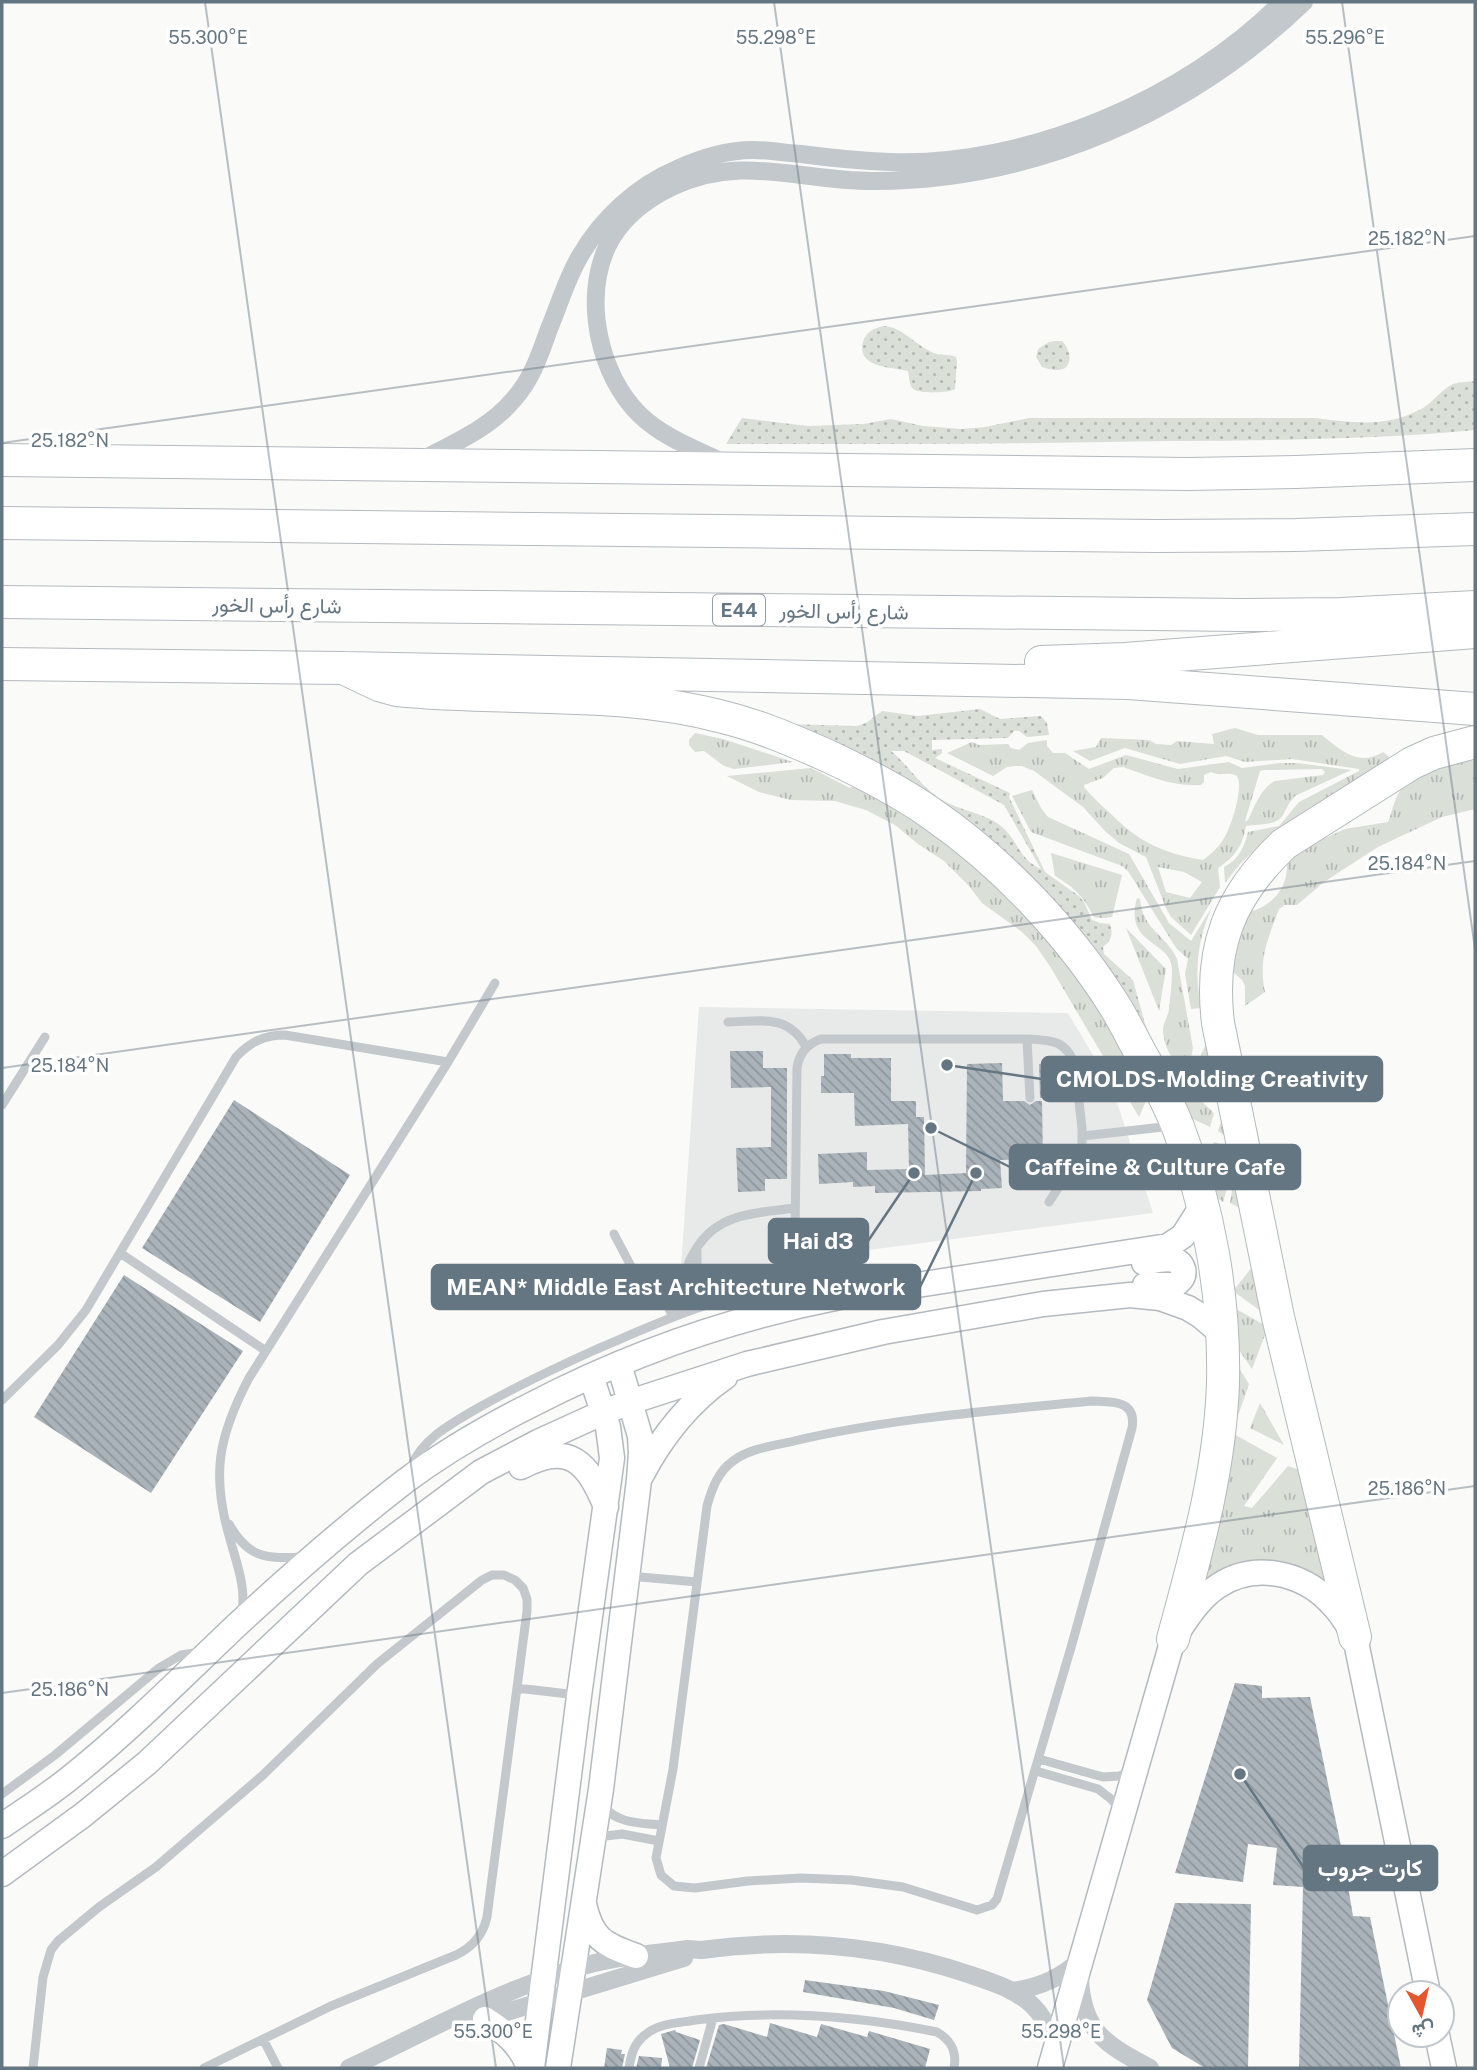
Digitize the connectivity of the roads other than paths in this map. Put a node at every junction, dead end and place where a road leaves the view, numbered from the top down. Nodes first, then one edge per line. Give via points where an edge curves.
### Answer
1 (1282, 2) edge
2 (1304, 2) edge
3 (2, 460) edge
4 (413, 465) junction
5 (1475, 465) edge
6 (737, 470) junction
7 (2, 523) edge
8 (1475, 529) edge
9 (2, 602) edge
10 (1475, 607) edge
11 (1475, 632) edge
12 (2, 664) edge
13 (343, 668) junction
14 (877, 678) junction
15 (1475, 709) edge
16 (1475, 742) edge
17 (495, 983) dead end
18 (728, 1022) dead end
19 (45, 1037) dead end
20 (1027, 1039) junction
21 (806, 1047) junction
22 (448, 1062) junction
23 (1030, 1098) dead end
24 (2, 1104) edge
25 (1177, 1125) junction
26 (1083, 1136) junction
27 (1049, 1202) dead end
28 (1202, 1206) junction
29 (795, 1208) junction
30 (614, 1234) dead end
31 (796, 1237) dead end
32 (697, 1248) junction
33 (120, 1253) junction
34 (1089, 1259) junction
35 (840, 1297) junction
36 (1082, 1300) junction
37 (717, 1303) junction
38 (673, 1317) junction
39 (1222, 1333) junction
40 (266, 1351) junction
41 (747, 1364) junction
42 (591, 1376) junction
43 (631, 1382) junction
44 (565, 1387) junction
45 (2, 1400) edge
46 (604, 1412) junction
47 (639, 1480) junction
48 (406, 1481) junction
49 (606, 1507) junction
50 (222, 1510) junction
51 (429, 1510) junction
52 (313, 1557) junction
53 (358, 1564) junction
54 (627, 1576) junction
55 (697, 1583) junction
56 (241, 1622) junction
57 (1355, 1637) junction
58 (1173, 1639) junction
59 (210, 1651) junction
60 (517, 1688) junction
61 (579, 1696) junction
62 (1039, 1759) junction
63 (1136, 1770) junction
64 (1036, 1771) junction
65 (2, 1794) edge
66 (600, 1800) junction
67 (1123, 1814) junction
68 (662, 1825) junction
69 (2, 1826) edge
70 (593, 1838) junction
71 (659, 1841) junction
72 (2, 1874) edge
73 (583, 1899) junction
74 (701, 1950) junction
75 (636, 1956) junction
76 (1080, 1960) junction
77 (572, 1969) junction
78 (1425, 1979) edge
79 (541, 1991) junction
80 (1011, 1991) junction
81 (568, 1993) junction
82 (713, 2018) junction
83 (485, 2019) junction
84 (432, 2029) junction
85 (263, 2039) junction
86 (1440, 2049) edge
87 (1053, 2058) edge
88 (33, 2068) edge
89 (204, 2068) edge
90 (278, 2068) edge
91 (349, 2068) edge
92 (531, 2068) edge
93 (558, 2068) edge
94 (629, 2068) edge
95 (699, 2068) edge
96 (954, 2068) edge
97 (1150, 2068) edge
98 (1444, 2068) edge

1 - 4 street via 1184,80 1116,114 1027,144 956,158 894,162 767,150 732,152 656,179 607,219 580,256 535,366 514,399 486,425
2 - 6 street via 1199,85 1126,124 1050,153 988,169 906,180 841,180 733,170 693,179 642,205 613,237 601,267 596,306 605,358 619,388 650,424
3 - 4 highway
4 - 6 highway
5 - 6 highway via 1189,474
7 - 8 highway via 1156,536
9 - 10 highway, شارع رأس الخور / E44 via 1243,615
11 - 14 highway via 1125,659 933,663 904,667
12 - 13 highway
13 - 14 highway
13 - 25 highway via 397,690 619,699 691,709 765,730 870,776 960,834 1067,940 1116,1008
14 - 15 highway via 1128,683
16 - 57 highway via 1412,763 1284,844 1243,891 1226,925 1217,958 1218,1023 1278,1317
17 - 22 lane
18 - 21 lane via 777,1022 801,1037
19 - 24 lane
20 - 21 lane via 830,1038
20 - 23 lane
20 - 26 lane via 1055,1042 1071,1056
21 - 29 lane via 797,1068
22 - 33 lane via 285,1035 254,1041 236,1058
22 - 40 lane
25 - 26 lane
25 - 28 highway
26 - 27 lane via 1078,1157
28 - 34 street via 1175,1243
28 - 39 highway
29 - 31 lane
29 - 32 lane via 734,1217 711,1231
30 - 38 lane via 632,1268 654,1279
32 - 37 lane via 700,1287
32 - 38 lane via 689,1263 681,1305
33 - 40 lane
33 - 45 lane via 72,1328
34 - 35 street
34 - 36 street via 1109,1266 1175,1260 1183,1277 1171,1286 1095,1289
35 - 37 lane via 788,1289
35 - 43 street
36 - 39 street via 1130,1295 1160,1298 1188,1308
36 - 41 street via 963,1316
37 - 38 lane
38 - 48 lane via 533,1378 452,1423 424,1446
39 - 58 highway via 1223,1380 1214,1474
40 - 50 lane via 238,1399 223,1440 218,1485
41 - 43 street
41 - 47 street via 684,1411
42 - 43 street
42 - 44 street
42 - 46 street
43 - 46 street via 610,1394
43 - 47 street via 640,1436
44 - 48 street via 483,1430
44 - 53 street via 576,1392 578,1407 475,1463 433,1492 375,1538
46 - 49 street via 612,1458
46 - 51 street via 481,1472
47 - 54 street
48 - 52 street
49 - 51 street via 588,1471 557,1455 534,1461 461,1501
49 - 61 street
50 - 52 lane via 239,1541 256,1553 268,1558
50 - 56 lane via 243,1588
51 - 53 street
52 - 56 street
53 - 72 street via 147,1763
54 - 55 lane
54 - 66 street
55 - 62 lane via 712,1489 734,1460 750,1452 891,1423 1091,1401 1123,1404 1134,1419 1132,1428
55 - 68 lane
56 - 59 street
57 - 58 street via 1330,1601 1314,1588 1276,1573 1256,1572 1218,1586 1202,1599
57 - 78 street
58 - 63 street
59 - 65 lane via 169,1660
59 - 69 street via 70,1778
60 - 61 lane
60 - 85 lane via 487,1917 478,1939 456,1955
60 - 88 lane via 527,1599 515,1580 492,1575 377,1664 263,1775 156,1867 58,1941 43,1977
61 - 79 street
62 - 63 lane via 1103,1777
62 - 64 lane
63 - 67 street
64 - 67 lane via 1098,1789
64 - 71 lane via 1001,1892 985,1908 969,1908 903,1887 851,1880 801,1878 683,1888 661,1875 656,1858
66 - 68 lane via 617,1818
66 - 70 street
67 - 76 street
68 - 71 lane
70 - 71 lane via 622,1833
70 - 73 street
73 - 75 street via 598,1937
73 - 77 street
74 - 75 street
74 - 80 street via 753,1944 841,1945 945,1966
74 - 81 street
75 - 77 street
76 - 80 street via 1044,1984
76 - 87 street
76 - 97 street via 1082,2001 1095,2031 1111,2046
77 - 79 street
77 - 81 street
79 - 81 street
79 - 83 street
79 - 84 street
79 - 92 street
80 - 87 street via 1032,2005 1047,2025
81 - 93 street
82 - 94 lane via 652,2030 637,2043
82 - 95 lane
82 - 96 lane via 818,2014 937,2032 954,2050
83 - 84 street
83 - 92 street via 515,2042
84 - 91 street
85 - 89 lane
85 - 90 lane
86 - 98 street

